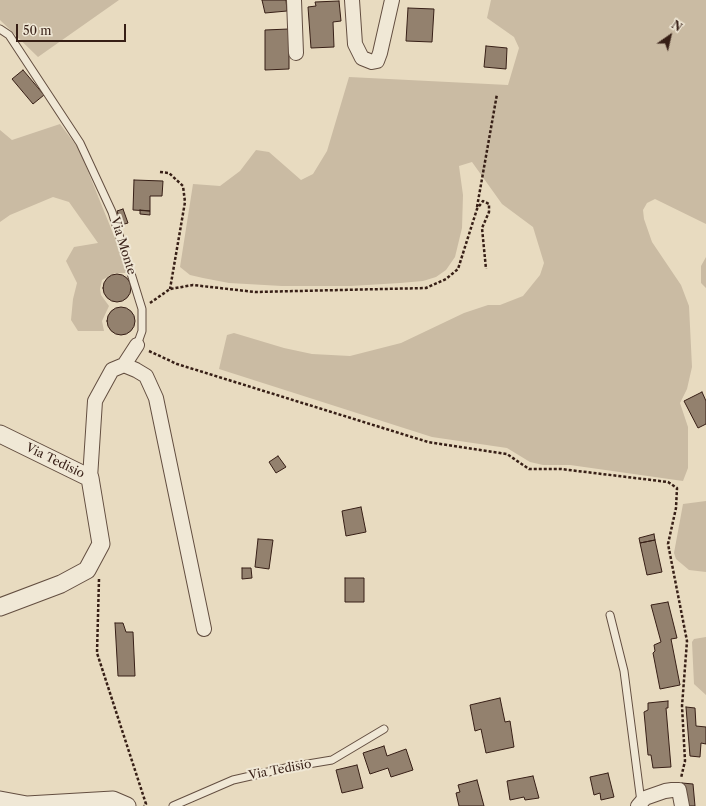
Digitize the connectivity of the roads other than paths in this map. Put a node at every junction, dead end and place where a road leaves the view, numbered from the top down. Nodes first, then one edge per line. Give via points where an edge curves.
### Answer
1 (294, 0) edge
2 (352, 0) edge
3 (392, 0) edge
4 (0, 28) edge
5 (296, 53) dead end
6 (136, 346) joint
7 (124, 365) junction
8 (0, 434) edge
9 (90, 478) junction
10 (0, 606) edge
11 (610, 615) dead end
12 (204, 629) dead end
13 (384, 729) dead end
14 (0, 800) edge
15 (639, 804) edge
16 (127, 806) edge
17 (172, 806) edge
18 (682, 806) edge

1 - 5 street
2 - 3 street via 355,44 362,58 372,62 377,61 380,53
4 - 6 lane, Via Monte via 9,36 80,143 112,212 142,309 142,331
6 - 7 street, Via Monte
7 - 9 street, Via Monte via 112,370 95,401
7 - 12 street via 146,376 156,398
8 - 9 street, Via Tedisio
9 - 10 street, Via Tedisio via 101,544 87,570 61,584
11 - 15 lane via 624,672
13 - 17 lane, Via Tedisio via 332,760 233,780
14 - 16 street via 26,805 113,800
15 - 18 street via 645,798 665,791 679,790

